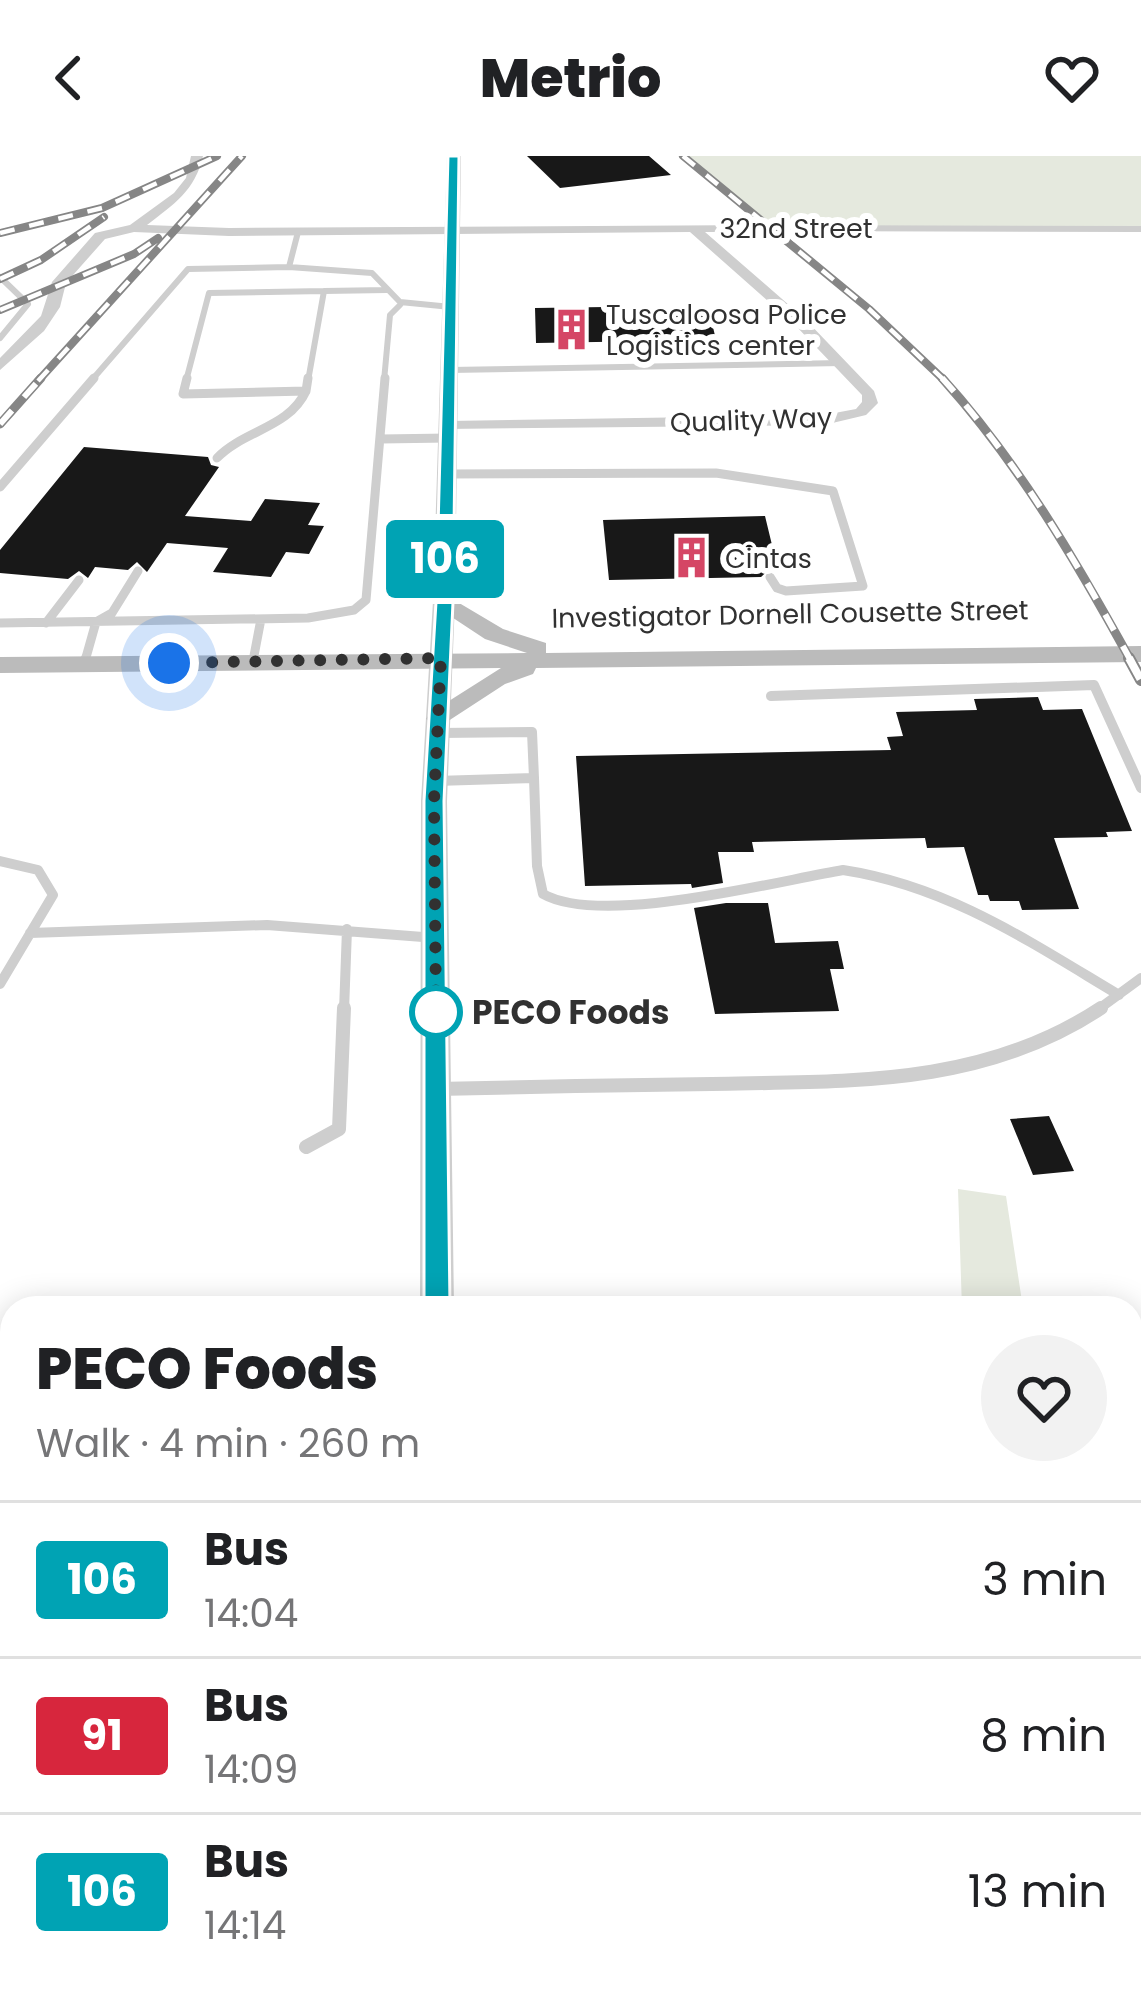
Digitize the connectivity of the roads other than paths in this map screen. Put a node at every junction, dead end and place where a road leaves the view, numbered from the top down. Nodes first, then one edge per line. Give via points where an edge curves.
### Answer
1 (197, 156) edge
2 (454, 156) edge
3 (134, 228) junction
4 (452, 228) junction
5 (770, 228) joint
6 (694, 229) junction
7 (1141, 230) edge
8 (298, 232) junction
9 (290, 267) junction
10 (0, 277) edge
11 (387, 290) junction
12 (324, 291) junction
13 (400, 304) junction
14 (451, 307) junction
15 (0, 338) edge
16 (841, 362) junction
17 (0, 366) edge
18 (450, 370) junction
19 (306, 391) junction
20 (449, 432) junction
21 (381, 439) junction
22 (217, 458) dead end
23 (447, 474) junction
24 (0, 487) edge
25 (139, 572) dead end
26 (770, 577) dead end
27 (79, 580) dead end
28 (445, 602) junction
29 (261, 619) junction
30 (96, 622) junction
31 (0, 623) edge
32 (46, 623) junction
33 (1141, 639) edge
34 (919, 650) junction
35 (1141, 654) edge
36 (539, 656) junction
37 (441, 658) junction
38 (253, 662) junction
39 (84, 664) junction
40 (0, 665) edge
41 (771, 696) dead end
42 (438, 726) junction
43 (535, 778) junction
44 (435, 781) junction
45 (1141, 788) edge
46 (0, 861) edge
47 (347, 929) junction
48 (30, 934) junction
49 (436, 938) junction
50 (1141, 977) edge
51 (0, 984) edge
52 (1119, 995) junction
53 (437, 1089) junction
54 (306, 1147) dead end
55 (437, 1296) edge

1 - 3 street via 184,190
2 - 4 street
3 - 8 street, 32nd Street
3 - 17 street via 100,236 59,282 52,312
4 - 6 street, 32nd Street
4 - 8 street, 32nd Street
4 - 14 street
5 - 6 street, 32nd Street
5 - 7 lane, 32nd Street
6 - 16 street, Quality Way
8 - 9 lane
9 - 11 lane via 372,273
9 - 24 lane via 188,269
10 - 15 lane via 28,304
11 - 12 lane
11 - 13 lane
12 - 19 lane
12 - 19 lane via 209,293 183,394
13 - 14 lane
13 - 21 lane via 390,315
14 - 18 street
16 - 18 lane
16 - 20 street, Quality Way via 870,403 845,418
18 - 20 street
19 - 22 lane via 292,416 239,436
20 - 21 lane
20 - 23 street
21 - 29 lane via 369,594 353,610
23 - 26 lane via 716,473 833,491 863,586 786,591
23 - 28 street
25 - 30 lane via 112,613
27 - 32 lane
28 - 36 main road
28 - 37 street
29 - 30 lane
29 - 38 lane
30 - 32 lane
30 - 39 lane
31 - 32 lane
33 - 34 main road, Investigator Dornell Cousette Street
34 - 35 main road, Investigator Dornell Cousette Street
34 - 36 main road, Investigator Dornell Cousette Street
36 - 37 main road, Investigator Dornell Cousette Street
36 - 42 main road
37 - 38 main road, Investigator Dornell Cousette Street
37 - 42 street
38 - 39 main road, Investigator Dornell Cousette Street
39 - 40 main road, Investigator Dornell Cousette Street
41 - 45 lane via 1094,685
42 - 43 lane via 532,732
42 - 44 street
43 - 44 lane
43 - 52 lane via 537,866 543,894 559,903 609,909 755,882 870,872 942,893
44 - 49 street
46 - 48 lane via 38,870 53,896
47 - 48 lane
47 - 49 lane
47 - 54 lane via 339,1129
48 - 51 lane
49 - 53 street
50 - 52 lane
52 - 53 lane via 1023,1054 964,1071 890,1081
53 - 55 street

